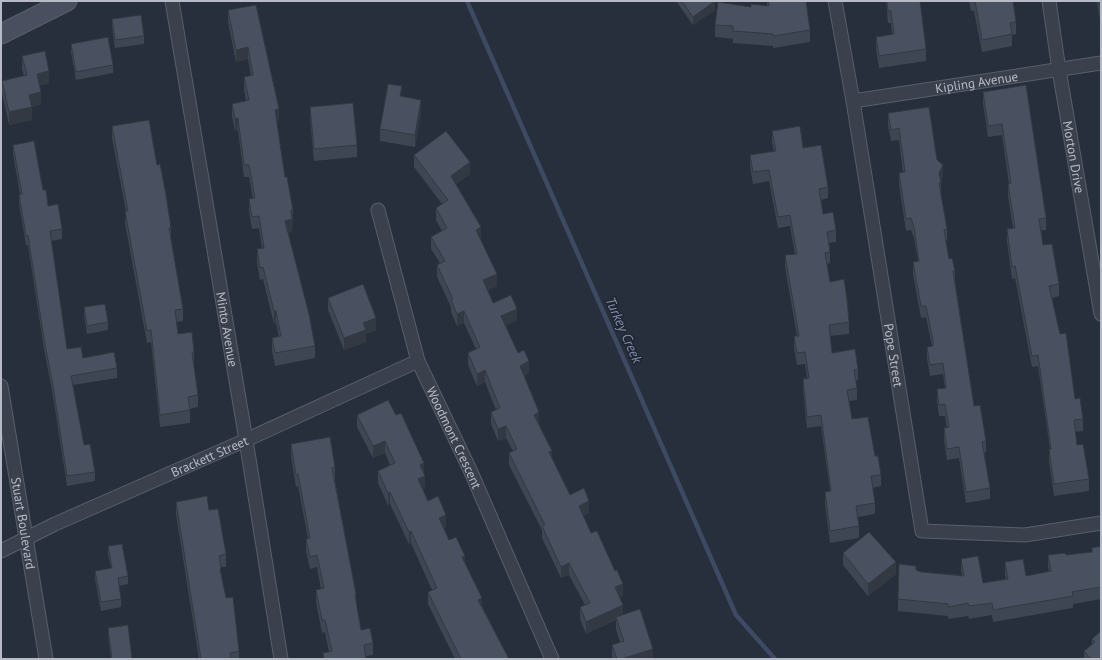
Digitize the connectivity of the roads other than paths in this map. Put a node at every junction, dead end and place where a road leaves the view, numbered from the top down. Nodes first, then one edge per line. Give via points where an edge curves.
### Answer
1 (67, 1) edge
2 (172, 1) edge
3 (835, 1) edge
4 (1049, 1) edge
5 (1, 34) edge
6 (1101, 63) edge
7 (1059, 70) junction
8 (853, 101) junction
9 (378, 210) dead end
10 (1101, 314) edge
11 (418, 361) junction
12 (1, 386) edge
13 (246, 440) junction
14 (1101, 524) edge
15 (26, 538) junction
16 (1, 551) edge
17 (46, 659) edge
18 (280, 659) edge
19 (552, 659) edge

1 - 5 street
2 - 13 street, Minto Avenue
3 - 8 street, Pope Street
4 - 7 street, Morton Drive
6 - 7 street, Kipling Avenue
7 - 8 street, Kipling Avenue
7 - 10 street, Morton Drive
8 - 14 street, Pope Street via 922,531 1025,535
9 - 11 street, Woodmont Crescent
11 - 13 street, Brackett Street
11 - 19 street, Woodmont Crescent via 471,472
12 - 15 street, Stuart Boulevard
13 - 15 street, Brackett Street
13 - 18 street, Minto Avenue
15 - 16 street, Brackett Street
15 - 17 street, Stuart Boulevard

